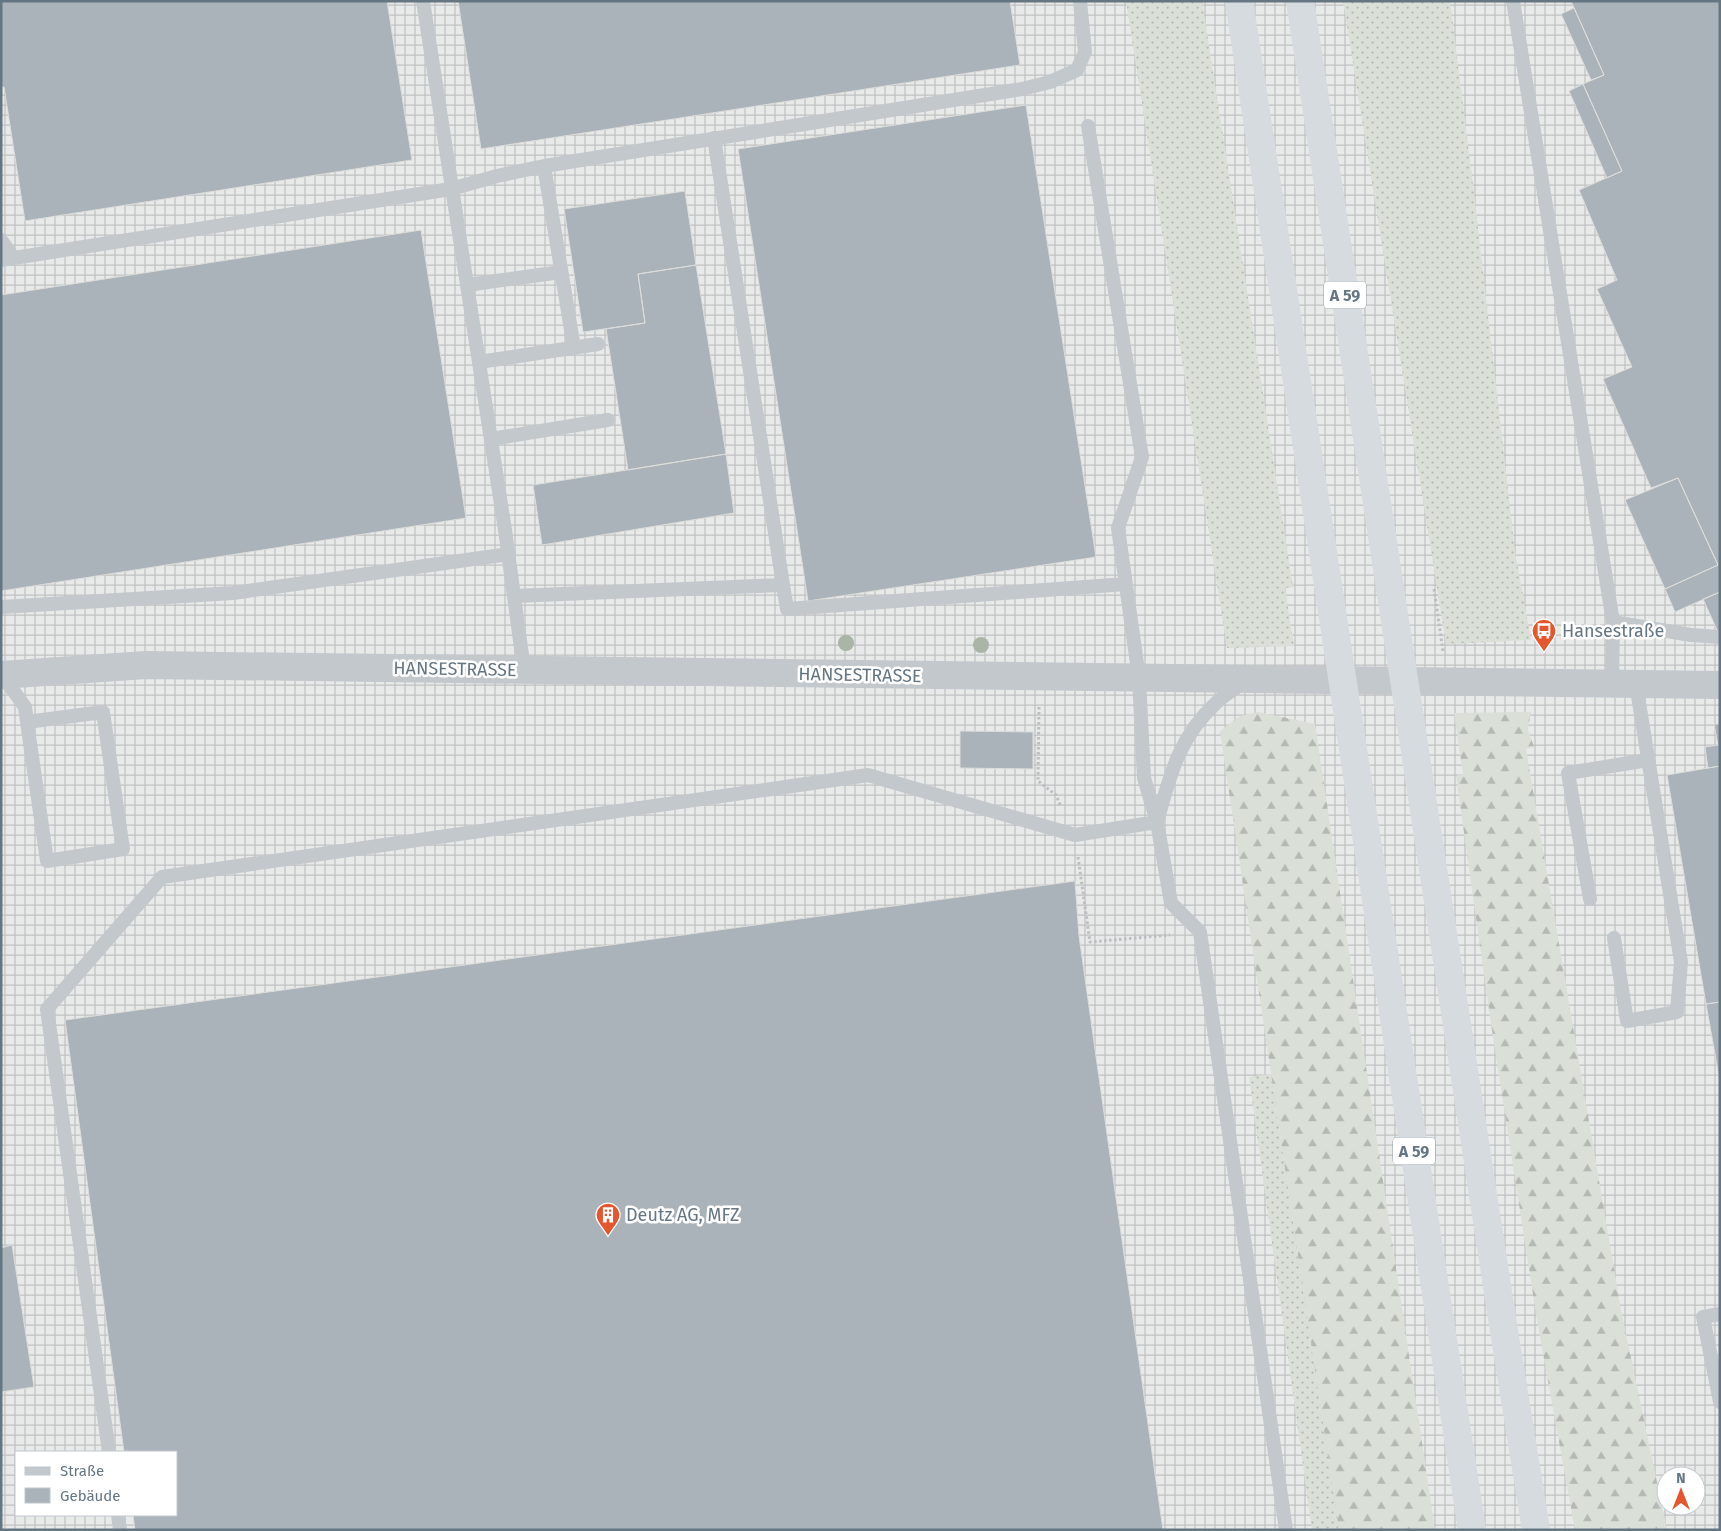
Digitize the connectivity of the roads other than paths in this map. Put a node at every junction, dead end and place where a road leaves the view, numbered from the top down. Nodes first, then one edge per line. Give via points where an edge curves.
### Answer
1 (423, 1) edge
2 (1080, 1) edge
3 (1239, 1) edge
4 (1300, 1) edge
5 (1513, 1) edge
6 (1088, 126) dead end
7 (714, 138) junction
8 (544, 166) junction
9 (451, 190) junction
10 (1, 240) edge
11 (8, 259) edge
12 (561, 272) junction
13 (468, 285) junction
14 (598, 344) dead end
15 (574, 348) junction
16 (479, 362) junction
17 (608, 420) dead end
18 (491, 438) junction
19 (508, 554) junction
20 (783, 584) junction
21 (1126, 584) junction
22 (514, 596) junction
23 (1, 607) edge
24 (1613, 622) junction
25 (1720, 637) edge
26 (524, 670) junction
27 (1, 675) edge
28 (1139, 678) junction
29 (1247, 680) junction
30 (1624, 684) junction
31 (1720, 685) edge
32 (27, 722) junction
33 (1648, 760) junction
34 (1157, 822) junction
35 (1590, 899) dead end
36 (1614, 938) dead end
37 (1720, 1314) edge
38 (1720, 1402) edge
39 (109, 1451) edge
40 (118, 1516) edge
41 (120, 1530) edge
42 (1286, 1530) edge
43 (1472, 1530) edge
44 (1536, 1530) edge

1 - 9 lane
2 - 7 lane via 1085,52 1076,70 1050,82
3 - 43 highway, A 59
4 - 44 highway, A 59
5 - 24 lane
6 - 21 lane via 1142,457 1118,528
7 - 8 lane
7 - 20 lane
8 - 9 lane
8 - 12 lane
9 - 11 lane
9 - 13 lane
10 - 11 lane
12 - 13 lane
12 - 15 lane
13 - 16 lane
14 - 15 lane
15 - 16 lane
16 - 18 lane
17 - 18 lane
18 - 19 lane
19 - 22 lane
19 - 23 lane via 233,593
20 - 21 lane via 787,609
20 - 22 lane
21 - 28 lane
22 - 26 lane
24 - 25 lane
24 - 30 lane
26 - 27 street, HANSESTRASSE via 146,665
26 - 28 street, HANSESTRASSE
27 - 32 lane via 25,707
28 - 29 street, HANSESTRASSE
28 - 34 lane via 1144,778
29 - 30 street, HANSESTRASSE
29 - 34 lane via 1216,702 1192,730 1175,762
30 - 31 street, HANSESTRASSE
30 - 33 lane
32 - 32 lane via 103,712 123,849 47,861
33 - 35 lane via 1568,774
33 - 36 lane via 1681,962 1677,1012 1627,1022
34 - 39 lane via 1075,835 868,774 162,876 47,1009
34 - 42 lane via 1171,903 1200,932
37 - 38 lane via 1703,1317
40 - 41 lane

